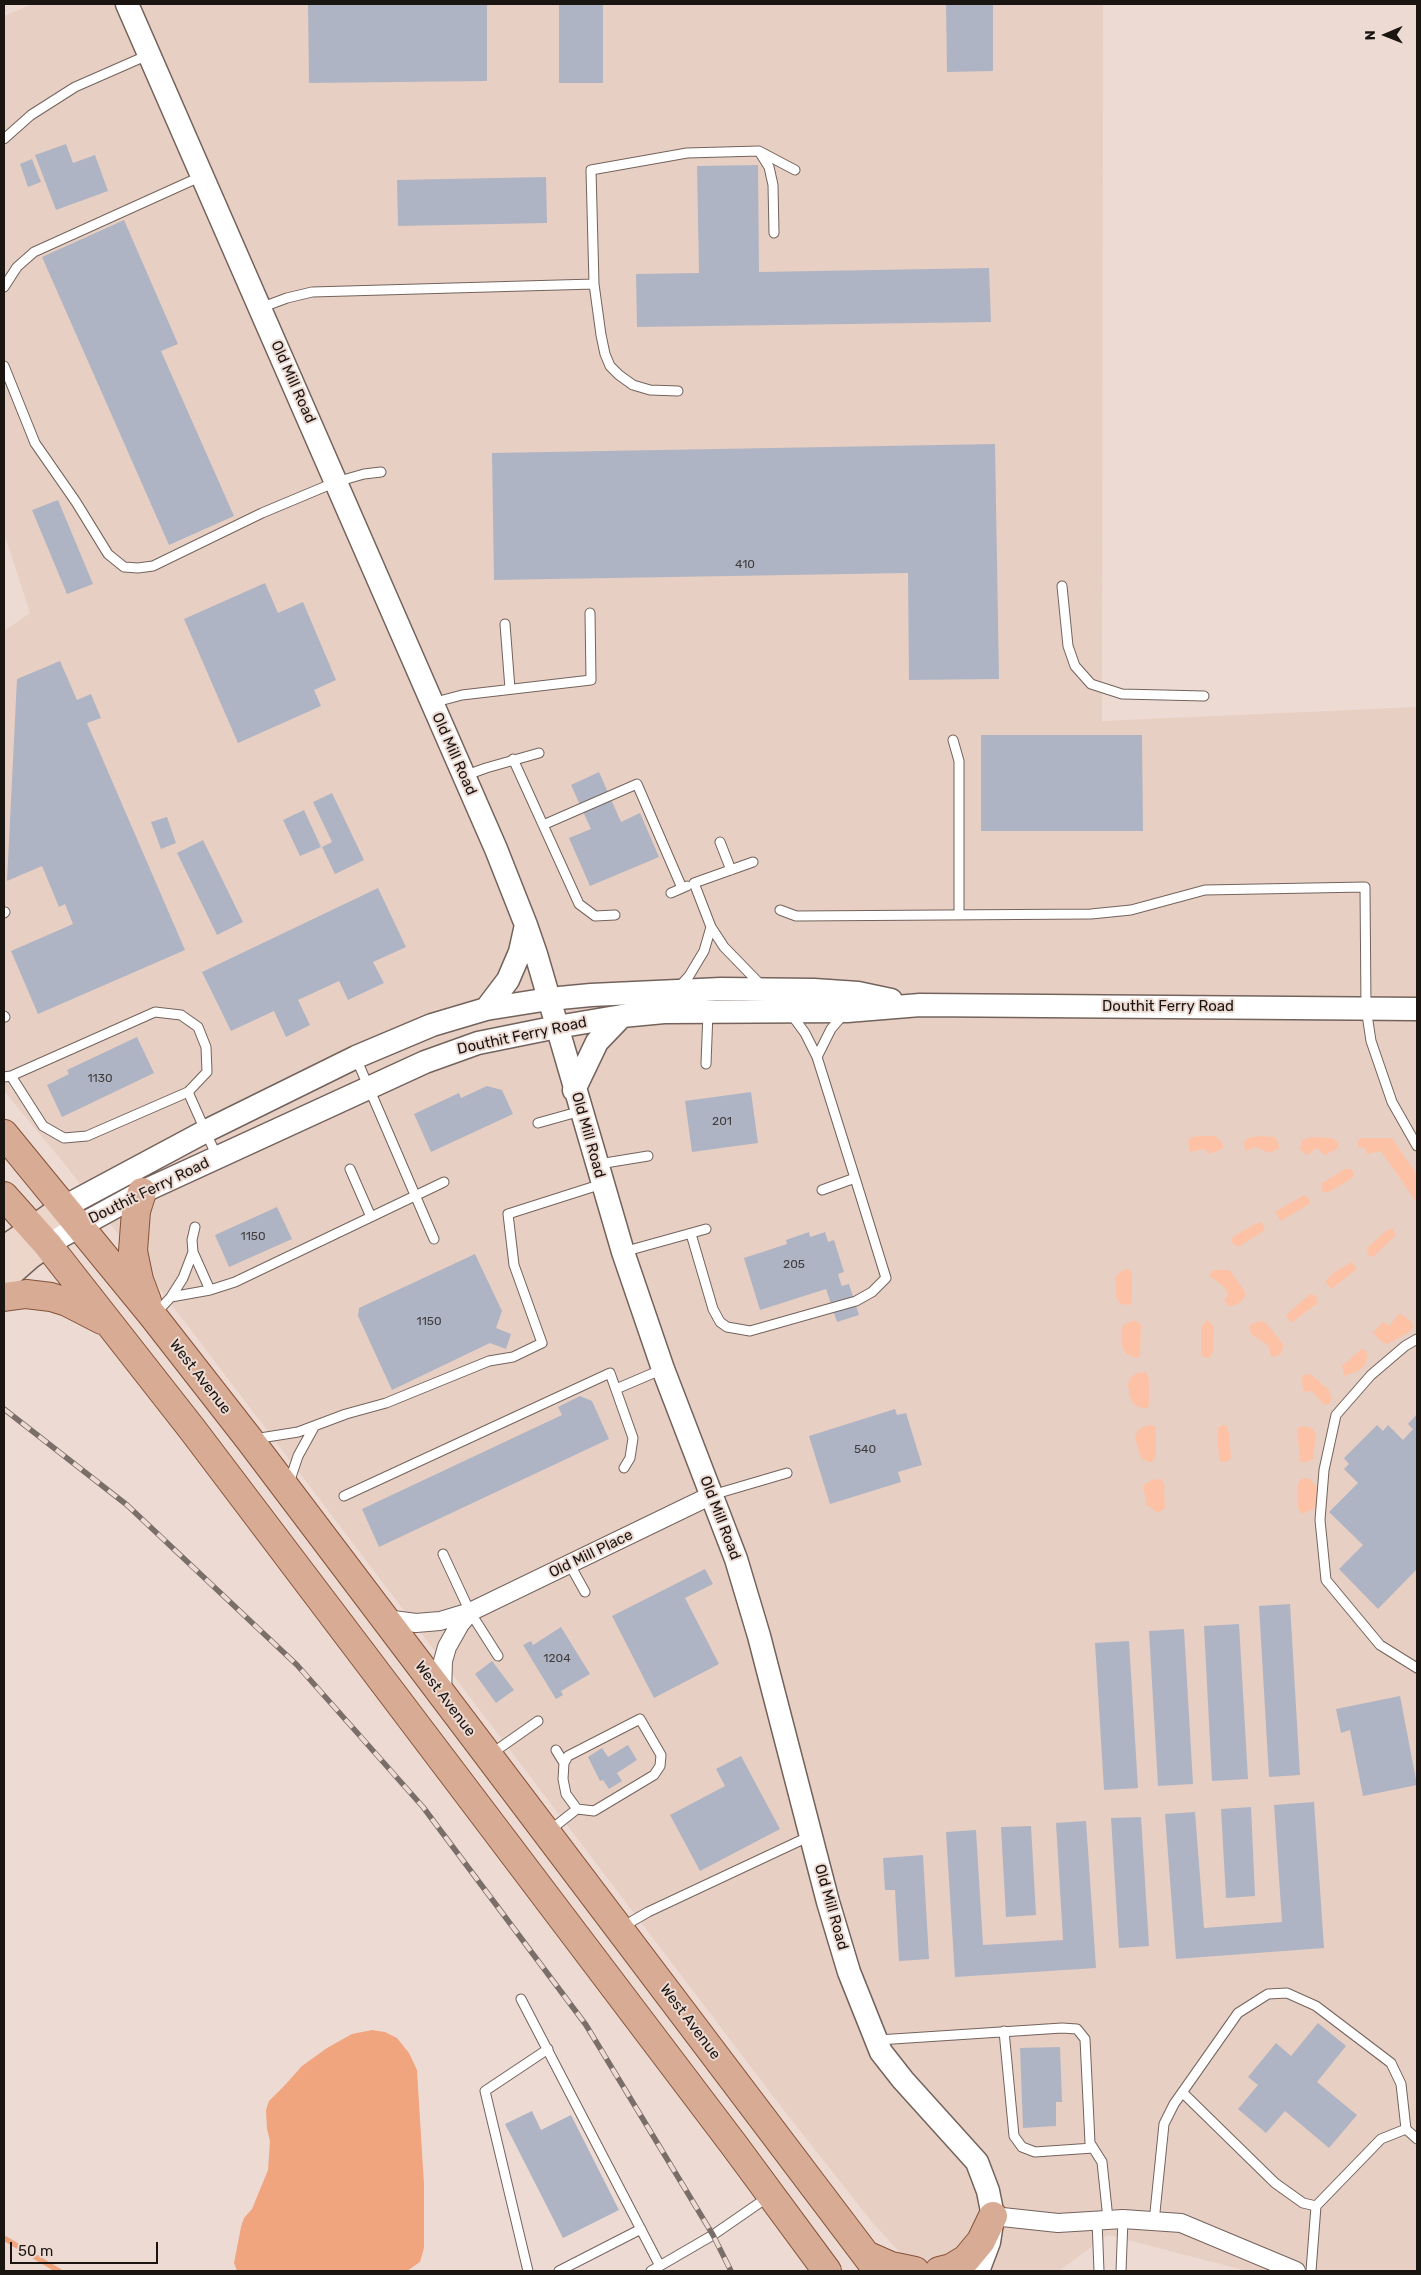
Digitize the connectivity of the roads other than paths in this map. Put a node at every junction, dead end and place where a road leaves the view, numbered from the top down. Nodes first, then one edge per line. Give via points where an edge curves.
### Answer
1 (127, 4) edge
2 (149, 55) junction
3 (4, 139) edge
4 (759, 150) junction
5 (795, 170) dead end
6 (202, 176) junction
7 (774, 233) dead end
8 (594, 284) junction
9 (4, 287) edge
10 (260, 308) junction
11 (4, 366) edge
12 (678, 391) dead end
13 (381, 472) dead end
14 (336, 482) junction
15 (1062, 586) dead end
16 (590, 613) dead end
17 (505, 624) dead end
18 (510, 689) junction
19 (1204, 696) dead end
20 (431, 703) junction
21 (953, 740) dead end
22 (539, 753) dead end
23 (513, 759) junction
24 (464, 776) junction
25 (543, 825) junction
26 (720, 842) dead end
27 (753, 862) dead end
28 (731, 870) junction
29 (694, 883) junction
30 (682, 888) junction
31 (671, 893) dead end
32 (780, 910) dead end
33 (615, 915) dead end
34 (958, 915) junction
35 (526, 925) junction
36 (711, 927) junction
37 (765, 988) junction
38 (676, 991) junction
39 (549, 999) junction
40 (920, 1005) junction
41 (1366, 1008) junction
42 (486, 1009) junction
43 (1417, 1009) edge
44 (787, 1010) junction
45 (708, 1011) junction
46 (847, 1011) junction
47 (622, 1016) junction
48 (557, 1027) junction
49 (356, 1057) junction
50 (817, 1057) junction
51 (706, 1064) dead end
52 (7, 1076) edge
53 (369, 1087) junction
54 (574, 1090) junction
55 (188, 1092) junction
56 (581, 1112) junction
57 (538, 1123) dead end
58 (206, 1131) junction
59 (4, 1134) edge
60 (1417, 1146) edge
61 (648, 1156) dead end
62 (218, 1157) junction
63 (350, 1170) dead end
64 (599, 1174) junction
65 (854, 1178) junction
66 (444, 1182) dead end
67 (822, 1190) dead end
68 (142, 1192) junction
69 (415, 1195) junction
70 (4, 1196) edge
71 (72, 1217) junction
72 (371, 1217) junction
73 (195, 1227) dead end
74 (706, 1229) dead end
75 (692, 1234) junction
76 (40, 1236) junction
77 (434, 1239) dead end
78 (4, 1249) edge
79 (192, 1252) junction
80 (623, 1252) junction
81 (4, 1278) edge
82 (210, 1290) junction
83 (4, 1297) edge
84 (171, 1297) junction
85 (153, 1316) junction
86 (111, 1325) junction
87 (1417, 1338) edge
88 (663, 1369) junction
89 (616, 1389) junction
90 (314, 1427) junction
91 (249, 1439) junction
92 (624, 1468) dead end
93 (786, 1473) dead end
94 (287, 1490) junction
95 (712, 1495) junction
96 (344, 1496) dead end
97 (443, 1554) dead end
98 (570, 1565) junction
99 (585, 1592) dead end
100 (470, 1612) junction
101 (382, 1616) junction
102 (498, 1656) dead end
103 (1417, 1668) edge
104 (442, 1694) junction
105 (538, 1721) dead end
106 (556, 1750) dead end
107 (488, 1756) junction
108 (566, 1759) junction
109 (576, 1809) junction
110 (547, 1833) junction
111 (812, 1836) junction
112 (619, 1929) junction
113 (522, 1999) dead end
114 (1004, 2031) junction
115 (876, 2040) junction
116 (548, 2049) junction
117 (1184, 2093) junction
118 (1406, 2129) junction
119 (1417, 2139) edge
120 (1093, 2148) junction
121 (771, 2196) junction
122 (1316, 2206) junction
123 (993, 2216) junction
124 (1109, 2219) junction
125 (1154, 2222) junction
126 (641, 2229) junction
127 (872, 2263) edge
128 (660, 2266) junction
129 (528, 2271) edge
130 (559, 2271) edge
131 (651, 2271) edge
132 (828, 2271) edge
133 (915, 2271) edge
134 (939, 2271) edge
135 (978, 2271) edge
136 (1098, 2271) edge
137 (1121, 2271) edge
138 (1296, 2271) edge
139 (1311, 2271) edge

1 - 2 street, Old Mill Road
2 - 3 lane via 75,87 31,115
2 - 6 street, Old Mill Road
4 - 5 lane
4 - 7 lane via 769,167 773,185
4 - 8 lane via 687,153 591,170
6 - 9 lane via 34,252 17,267
6 - 10 street, Old Mill Road
8 - 10 lane via 312,292
8 - 12 lane via 601,335 610,366 633,384 650,390
10 - 14 street, Old Mill Road
11 - 14 lane via 35,443 108,554 124,567 153,566
13 - 14 lane
14 - 20 street, Old Mill Road
15 - 19 lane via 1068,646 1075,666 1091,684 1122,694
16 - 18 lane via 591,680
17 - 18 lane
18 - 20 lane
20 - 24 street, Old Mill Road
21 - 34 lane via 960,761
22 - 23 lane
23 - 24 lane
23 - 25 lane
24 - 35 street, Old Mill Road
25 - 30 lane via 637,784
25 - 33 lane via 579,904 595,916
26 - 28 lane
27 - 28 lane
28 - 29 lane
29 - 30 lane
29 - 36 lane
30 - 31 lane
32 - 34 lane via 796,916
34 - 41 lane via 1111,913 1205,890 1365,887
35 - 39 street, Old Mill Road
35 - 42 street via 520,952 508,980
36 - 37 lane via 724,947
36 - 38 lane via 697,964
37 - 38 street, Douthit Ferry Road
37 - 40 street, Douthit Ferry Road via 858,993
38 - 39 street, Douthit Ferry Road
39 - 42 street, Douthit Ferry Road
39 - 48 street, Old Mill Road
40 - 41 street, Douthit Ferry Road
40 - 46 street, Douthit Ferry Road
41 - 43 street, Douthit Ferry Road
41 - 60 lane via 1371,1041 1392,1102
42 - 49 street, Douthit Ferry Road via 432,1025
44 - 45 street, Douthit Ferry Road
44 - 46 street, Douthit Ferry Road
44 - 50 lane via 805,1032
45 - 47 street, Douthit Ferry Road
45 - 51 lane
46 - 50 lane via 831,1028
47 - 48 street, Douthit Ferry Road
47 - 54 street via 597,1042
48 - 53 street, Douthit Ferry Road via 452,1052
48 - 54 street, Old Mill Road
49 - 53 lane
49 - 58 street, Douthit Ferry Road
50 - 65 lane
52 - 55 lane via 43,1126 64,1138 88,1136
52 - 55 lane via 155,1012 180,1014 198,1027 206,1047 207,1072
53 - 62 street, Douthit Ferry Road
53 - 69 lane
54 - 56 street, Old Mill Road
55 - 58 lane
56 - 57 lane
56 - 64 street, Old Mill Road
58 - 62 lane
58 - 71 street, Douthit Ferry Road
59 - 71 main road, West Avenue
61 - 64 lane
62 - 68 street, Douthit Ferry Road
63 - 72 lane
64 - 80 street, Old Mill Road
64 - 90 lane via 508,1214 514,1265 542,1343 513,1357 489,1361 386,1403
65 - 67 lane
65 - 75 lane via 886,1278 880,1286 856,1301 750,1330 727,1327 720,1322 714,1308
66 - 69 lane
68 - 71 street, Douthit Ferry Road
68 - 85 main road via 136,1211 134,1251 138,1280
69 - 72 lane
69 - 77 lane
70 - 76 main road
71 - 76 main road
71 - 85 main road, West Avenue
72 - 82 lane via 235,1282
73 - 79 lane
74 - 75 lane
75 - 80 lane
76 - 78 main road
76 - 81 main road via 30,1256
76 - 86 main road
79 - 82 lane
79 - 84 lane via 184,1278
80 - 88 street, Old Mill Road
82 - 84 lane
83 - 86 main road via 26,1294 51,1297 84,1309
84 - 85 lane
85 - 91 main road, West Avenue
86 - 121 main road
87 - 103 lane via 1371,1375 1336,1416 1324,1470 1320,1520 1326,1580 1380,1645
88 - 89 lane
88 - 95 street, Old Mill Road
89 - 92 lane via 633,1438 630,1458
89 - 96 lane via 610,1373
90 - 91 lane via 282,1436
90 - 94 lane via 298,1456
91 - 94 main road, West Avenue
93 - 95 lane
94 - 101 main road, West Avenue
95 - 98 street, Old Mill Place
95 - 111 street, Old Mill Road via 736,1559 759,1636
97 - 100 lane
98 - 99 lane
98 - 100 street, Old Mill Place
100 - 101 street, Old Mill Place via 440,1621 416,1623
100 - 102 lane
100 - 104 street, Old Mill Place via 447,1647
101 - 104 main road, West Avenue
104 - 107 main road, West Avenue
105 - 107 lane
106 - 108 lane
107 - 110 main road, West Avenue
108 - 109 lane via 563,1779 566,1794
108 - 109 lane via 640,1719 660,1755 660,1766 654,1775 594,1811
109 - 110 lane
110 - 112 main road, West Avenue
111 - 112 lane via 666,1903
111 - 115 street, Old Mill Road via 849,1972
112 - 127 main road, West Avenue
113 - 116 lane
114 - 115 lane
114 - 120 lane via 1014,2136 1022,2147 1035,2152
114 - 120 lane via 1077,2029 1085,2039 1090,2143
115 - 123 street, Old Mill Road via 881,2052 903,2080 977,2162
116 - 126 lane
116 - 129 lane via 485,2091
117 - 118 lane via 1238,2012 1268,1994 1287,1993 1316,2006 1391,2063 1401,2084
117 - 122 lane via 1275,2183 1303,2203
117 - 125 lane via 1164,2124
118 - 119 lane
118 - 122 lane via 1381,2139
120 - 124 lane via 1102,2162
121 - 128 lane
121 - 132 main road
122 - 139 lane
123 - 124 street via 1058,2223
123 - 134 main road via 981,2241 966,2259
123 - 135 street, Old Mill Road via 989,2242
124 - 125 street
124 - 136 lane
124 - 137 lane
125 - 138 street via 1181,2223
126 - 128 lane
126 - 130 lane
127 - 133 main road
128 - 131 lane

